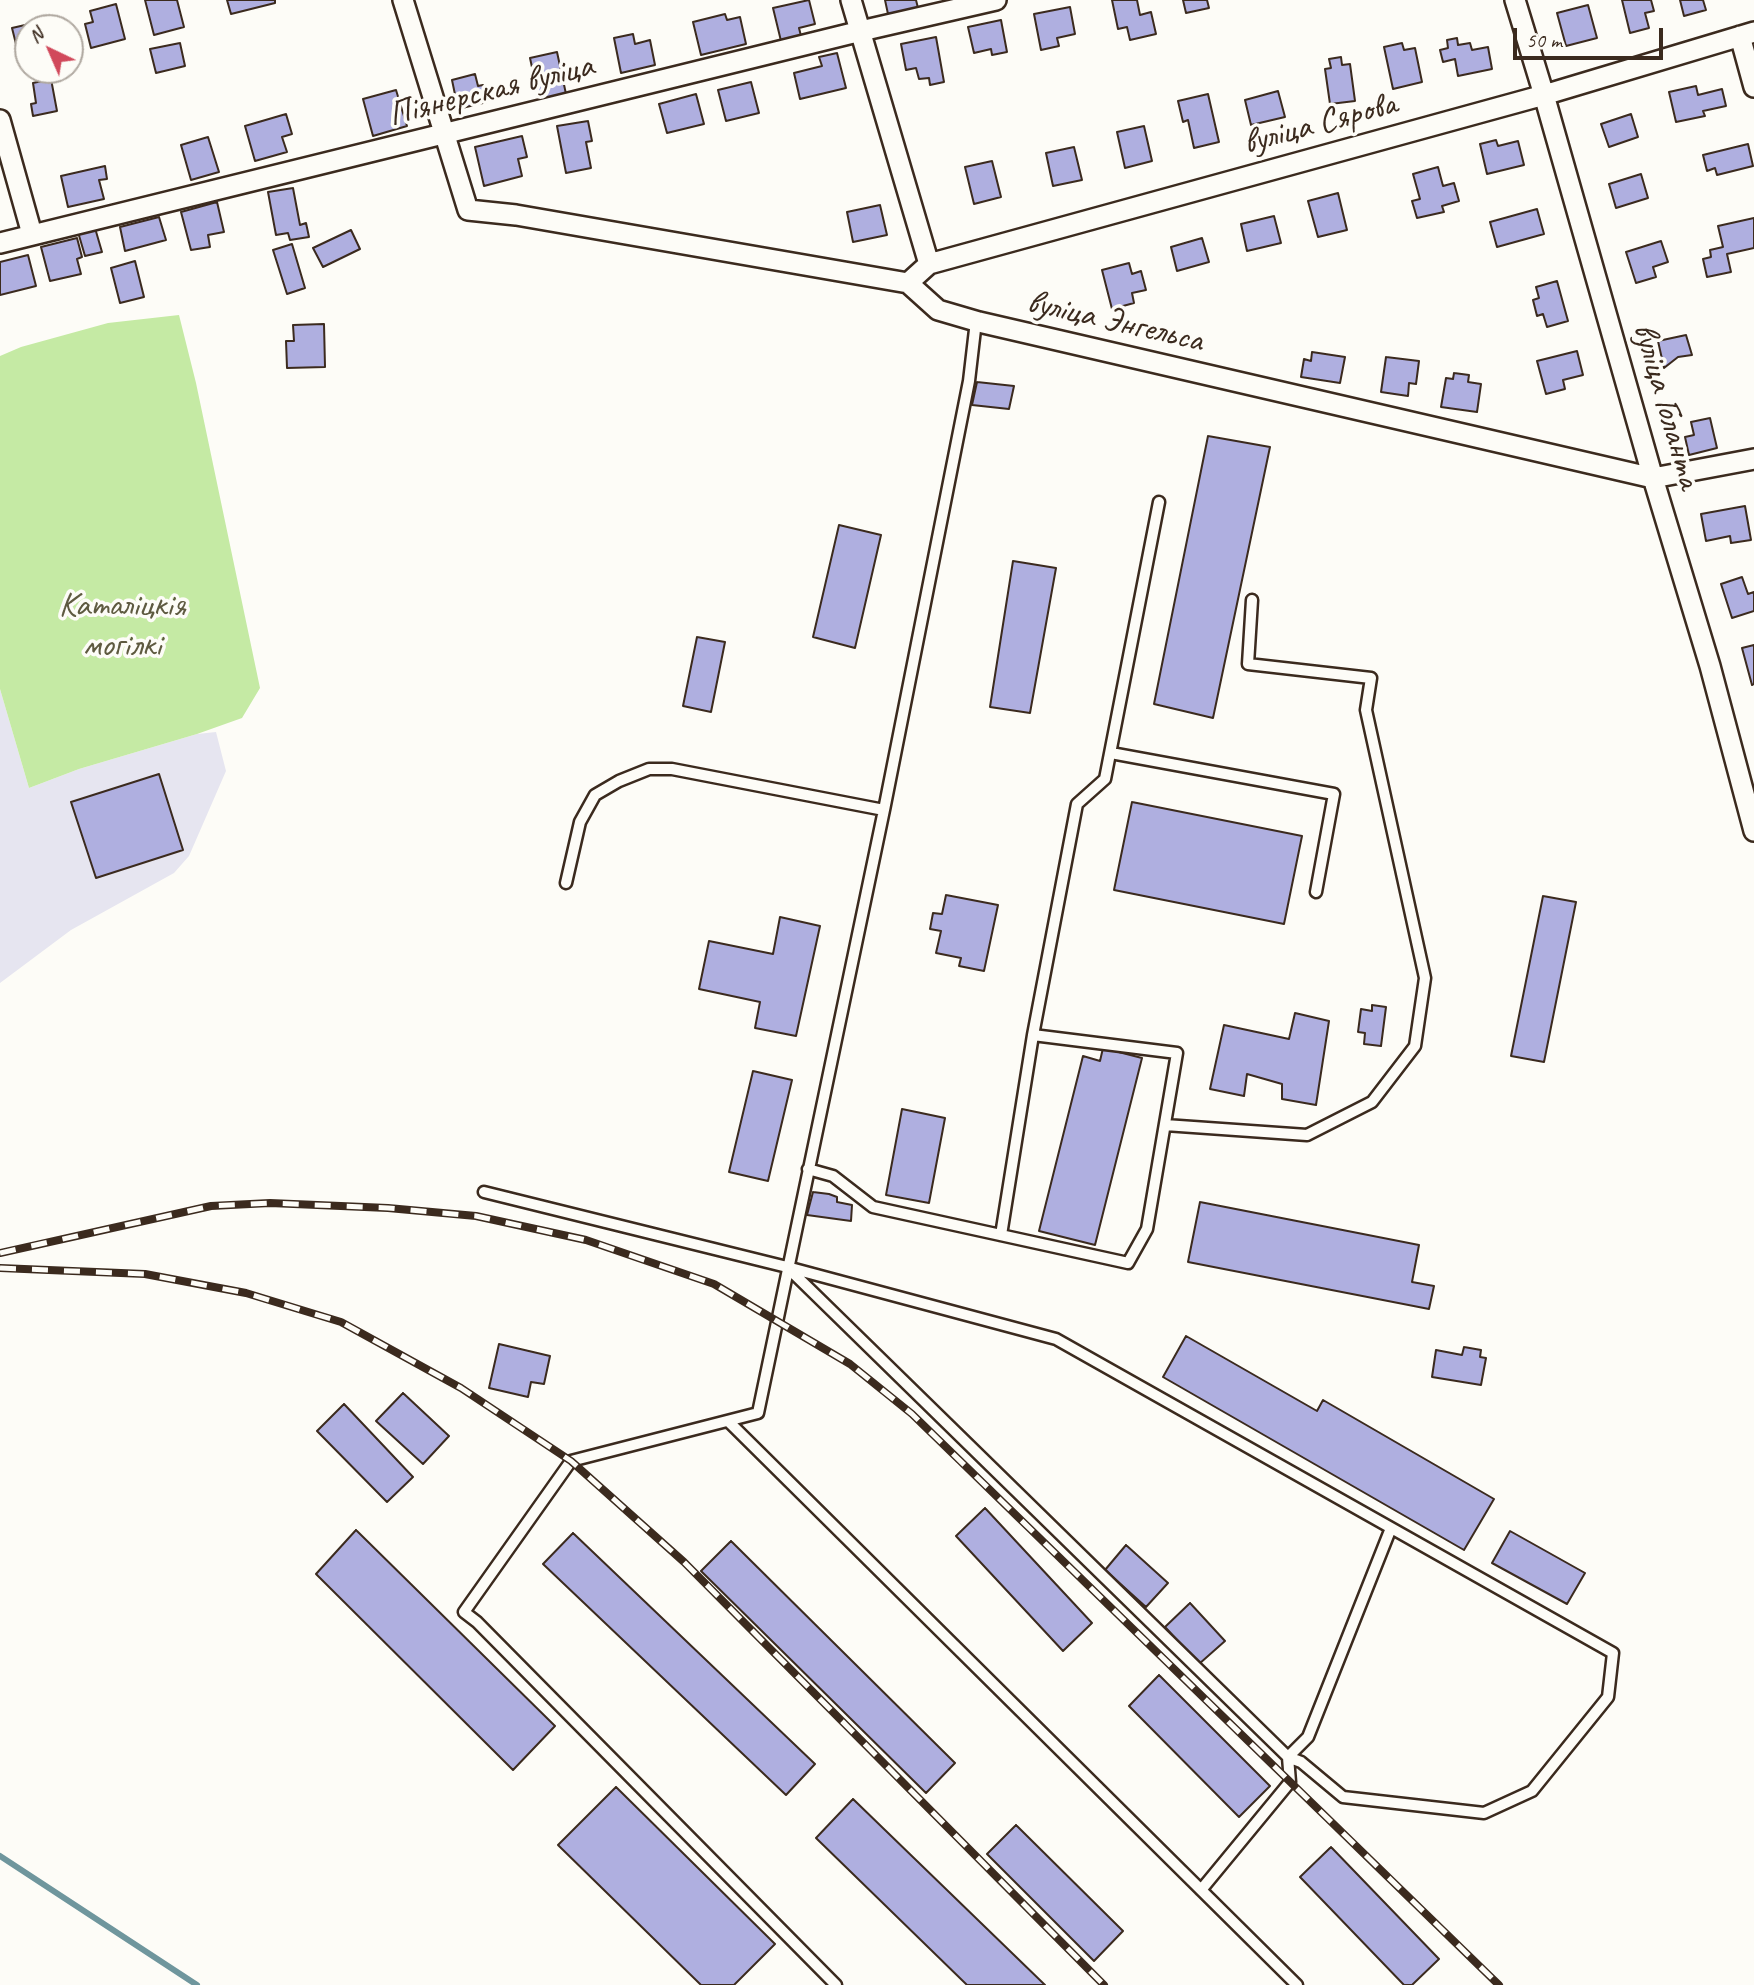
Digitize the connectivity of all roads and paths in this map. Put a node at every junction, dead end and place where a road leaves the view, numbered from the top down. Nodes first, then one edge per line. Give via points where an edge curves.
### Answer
1 (403, 0) edge
2 (851, 0) edge
3 (996, 0) edge
4 (1515, 0) edge
5 (861, 30) junction
6 (1747, 34) edge
7 (1754, 87) edge
8 (1544, 95) junction
9 (0, 120) edge
10 (445, 135) junction
11 (32, 234) junction
12 (0, 243) edge
13 (929, 264) junction
14 (908, 283) junction
15 (976, 321) junction
16 (1754, 458) edge
17 (1653, 478) junction
18 (1160, 502) dead end
19 (1252, 600) dead end
20 (1111, 753) junction
21 (884, 810) junction
22 (1754, 831) edge
23 (566, 883) dead end
24 (1316, 892) dead end
25 (1032, 1035) junction
26 (1165, 1125) junction
27 (808, 1170) junction
28 (484, 1192) dead end
29 (1001, 1235) junction
30 (787, 1266) junction
31 (727, 1421) junction
32 (1391, 1528) junction
33 (1288, 1757) junction
34 (1201, 1890) junction
35 (836, 1985) edge
36 (1297, 1985) edge

1 - 10 street
2 - 5 street
3 - 5 street, Піянерская вуліца
4 - 8 street, вуліца Голанта
5 - 10 street, Піянерская вуліца
5 - 13 street
6 - 7 street
6 - 8 street, вуліца Сярова
8 - 13 street, вуліца Сярова
8 - 17 street, вуліца Голанта
9 - 11 street
10 - 11 street, Піянерская вуліца
10 - 14 street via 468,210
11 - 12 street, Піянерская вуліца
13 - 14 street, вуліца Сярова
14 - 15 street, вуліца Энгельса via 938,310
15 - 17 street, вуліца Энгельса
15 - 21 lane via 969,381
16 - 17 street, вуліца Энгельса
17 - 22 street, вуліца Голанта
18 - 20 lane
19 - 26 lane via 1248,664 1371,678 1366,710 1426,978 1415,1046 1372,1102 1307,1135
20 - 24 lane via 1334,794
20 - 25 lane via 1105,779 1077,804
21 - 23 lane via 672,769 649,769 594,795 580,822
21 - 27 lane
25 - 26 lane via 1177,1053
25 - 29 lane
26 - 29 lane via 1147,1229 1128,1264
27 - 29 lane via 833,1176 873,1207
27 - 30 lane
28 - 30 lane
30 - 31 lane via 758,1413
30 - 32 lane via 1056,1339
30 - 33 lane
31 - 34 lane
31 - 35 lane via 570,1461 464,1612
32 - 33 lane via 1308,1737
32 - 33 lane via 1613,1653 1608,1697 1532,1791 1484,1813 1343,1797 1301,1762
33 - 34 lane via 1290,1782
34 - 36 lane

